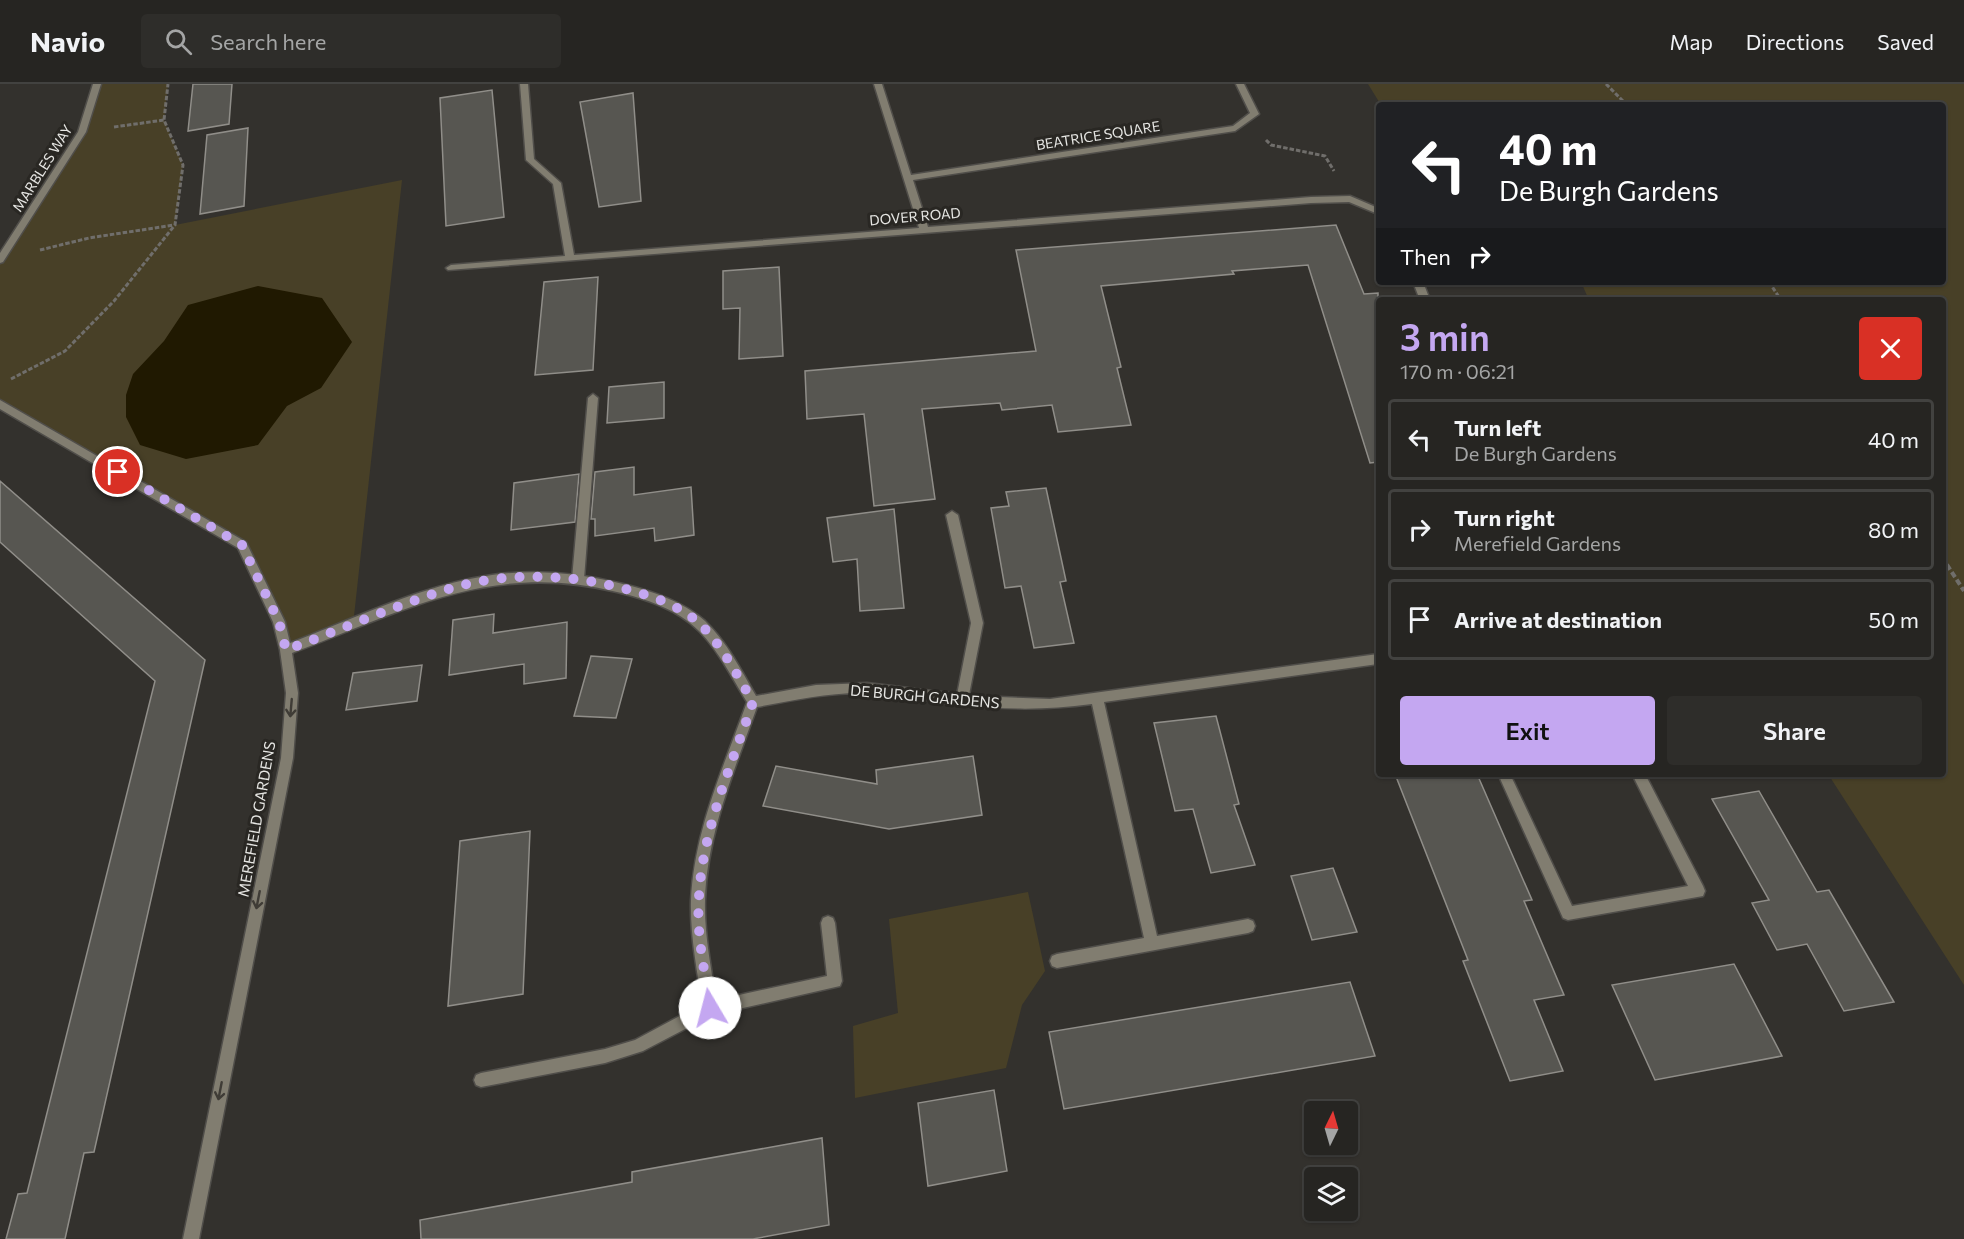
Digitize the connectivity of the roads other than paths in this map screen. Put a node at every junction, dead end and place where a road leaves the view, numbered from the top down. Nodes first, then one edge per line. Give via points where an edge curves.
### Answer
1 (97, 84) edge
2 (524, 84) edge
3 (878, 84) edge
4 (1240, 84) edge
5 (908, 178) junction
6 (1376, 210) edge
7 (924, 229) junction
8 (570, 258) junction
9 (1, 260) edge
10 (451, 268) dead end
11 (593, 398) dead end
12 (0, 404) edge
13 (952, 515) dead end
14 (578, 579) junction
15 (286, 650) junction
16 (1376, 658) edge
17 (1097, 699) junction
18 (962, 700) junction
19 (753, 702) junction
20 (1505, 777) edge
21 (1640, 777) edge
22 (828, 922) dead end
23 (1248, 926) dead end
24 (1152, 944) junction
25 (1057, 960) dead end
26 (710, 1008) junction
27 (481, 1080) dead end
28 (191, 1239) edge

1 - 9 street, MARBLES WAY via 82,132
2 - 8 street via 530,160 557,183
3 - 5 street
4 - 5 street, BEATRICE SQUARE via 1255,114 1235,128
5 - 7 street
6 - 7 street, DOVER ROAD via 1350,200 1311,200
7 - 8 street, DOVER ROAD
8 - 10 street, DOVER ROAD
11 - 14 street
12 - 15 street, MEREFIELD GARDENS via 242,545 279,622
13 - 18 street via 977,623
14 - 15 street via 495,579 450,589
14 - 19 street via 650,596 686,613 703,627
15 -> 28 street, MEREFIELD GARDENS via 292,693 286,758
16 - 17 street, DE BURGH GARDENS
17 - 18 street, DE BURGH GARDENS via 1021,704
17 - 24 street
18 - 19 street, DE BURGH GARDENS via 853,688
19 - 26 street via 715,816 698,898
20 - 21 street via 1568,913 1698,891
22 - 26 street via 835,981
23 - 24 street
24 - 25 street
26 - 27 street via 638,1046

